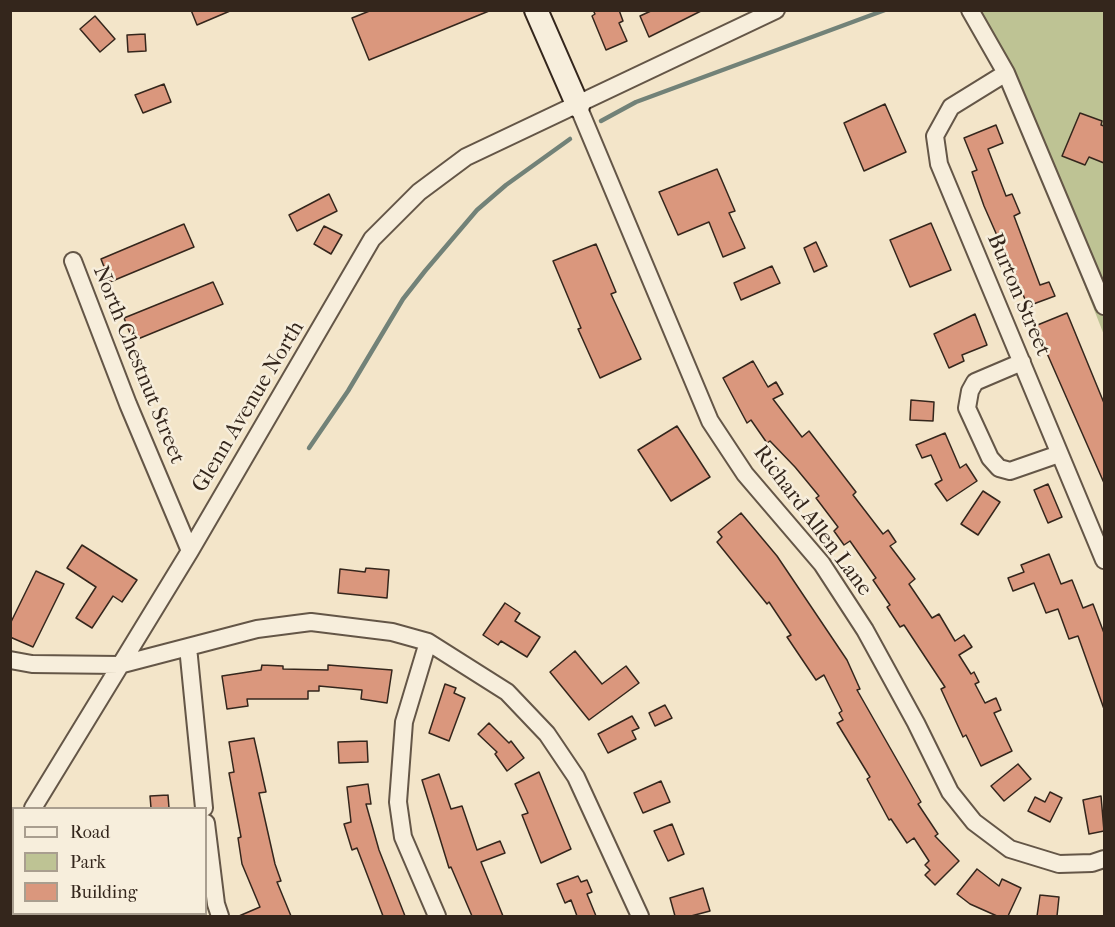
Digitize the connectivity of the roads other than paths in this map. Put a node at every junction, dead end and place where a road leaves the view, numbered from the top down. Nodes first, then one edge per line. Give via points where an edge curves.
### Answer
1 (536, 10) edge
2 (776, 10) edge
3 (970, 10) edge
4 (1006, 73) junction
5 (578, 106) junction
6 (73, 261) dead end
7 (1104, 306) edge
8 (1022, 362) junction
9 (1059, 454) junction
10 (190, 551) junction
11 (1104, 560) edge
12 (428, 642) junction
13 (188, 647) junction
14 (10, 660) edge
15 (119, 665) junction
16 (34, 807) edge
17 (204, 807) edge
18 (207, 831) edge
19 (1104, 859) edge
20 (220, 916) edge
21 (437, 916) edge
22 (640, 916) edge

1 - 5 street
2 - 5 street, Glenn Avenue North
3 - 4 street
4 - 7 street
4 - 8 street, Burton Street via 951,107 935,136 939,164
5 - 10 street, Glenn Avenue North via 466,157 419,192 372,239
5 - 19 street, Richard Allen Lane via 710,421 745,474 822,564 865,630 950,792 974,822 1010,849 1059,864
6 - 10 street, North Chestnut Street
8 - 9 street, Burton Street
8 - 9 street via 975,382 967,408 990,458 999,468 1010,471
9 - 11 street, Burton Street
10 - 15 street, Glenn Avenue North
12 - 13 street via 392,632 310,622 257,629
12 - 21 street via 404,722 398,802 403,837
12 - 22 street via 507,692 547,734 576,777
13 - 15 street
13 - 17 street
14 - 15 street
15 - 16 street, Glenn Avenue North
18 - 20 street

